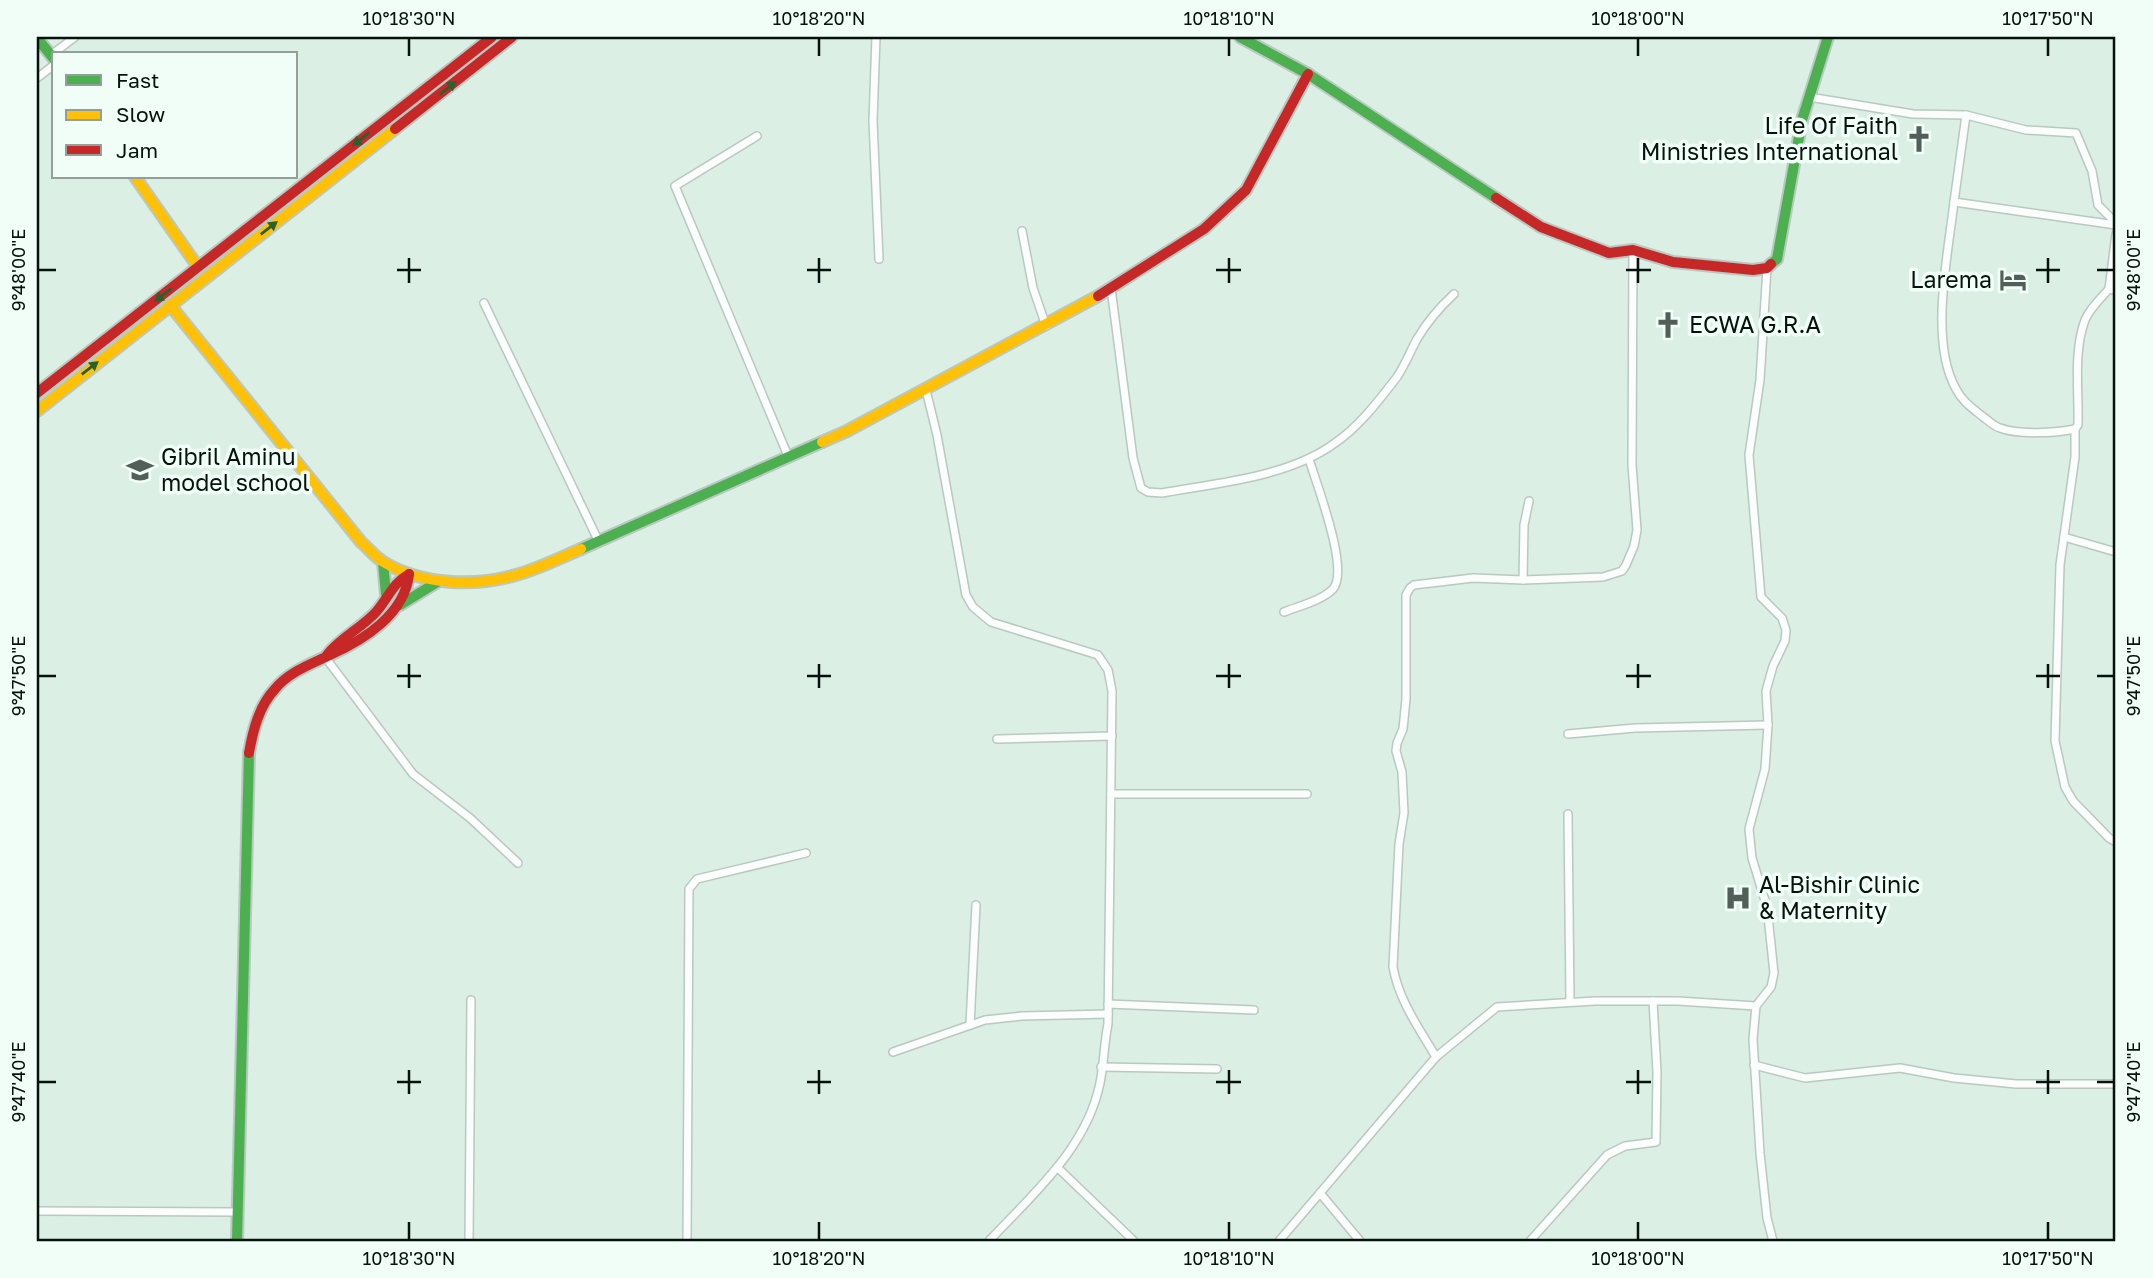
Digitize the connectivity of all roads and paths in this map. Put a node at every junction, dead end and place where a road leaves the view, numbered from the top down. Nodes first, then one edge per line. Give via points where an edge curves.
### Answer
1 (75, 37) edge
2 (492, 37) edge
3 (512, 37) edge
4 (876, 37) edge
5 (1240, 37) edge
6 (1828, 37) edge
7 (37, 38) edge
8 (60, 52) edge
9 (52, 58) edge
10 (52, 60) edge
11 (1308, 74) junction
12 (37, 78) edge
13 (1809, 97) junction
14 (1966, 115) junction
15 (757, 136) dead end
16 (136, 178) edge
17 (307, 180) junction
18 (315, 192) junction
19 (1954, 202) junction
20 (2116, 224) edge
21 (1022, 231) dead end
22 (2116, 234) edge
23 (1633, 250) junction
24 (878, 259) dead end
25 (198, 267) junction
26 (1767, 268) junction
27 (1111, 288) junction
28 (2113, 290) edge
29 (1454, 293) dead end
30 (484, 303) dead end
31 (170, 305) junction
32 (1046, 326) junction
33 (926, 390) junction
34 (37, 393) edge
35 (37, 410) edge
36 (2075, 429) junction
37 (788, 456) junction
38 (1309, 459) junction
39 (1529, 501) dead end
40 (2064, 537) junction
41 (598, 542) junction
42 (2116, 552) edge
43 (383, 562) junction
44 (409, 574) junction
45 (1523, 580) junction
46 (439, 582) junction
47 (386, 596) junction
48 (398, 606) junction
49 (1284, 612) dead end
50 (325, 657) junction
51 (1768, 725) junction
52 (1568, 734) dead end
53 (1112, 736) junction
54 (997, 739) dead end
55 (1111, 794) junction
56 (1307, 794) dead end
57 (1568, 814) dead end
58 (2116, 842) edge
59 (806, 853) dead end
60 (518, 863) dead end
61 (976, 905) dead end
62 (471, 1000) dead end
63 (1653, 1001) junction
64 (1570, 1002) junction
65 (1108, 1004) junction
66 (1756, 1006) junction
67 (1254, 1010) dead end
68 (1108, 1014) junction
69 (970, 1025) junction
70 (893, 1052) dead end
71 (1436, 1057) junction
72 (1754, 1065) junction
73 (1101, 1067) junction
74 (1217, 1069) dead end
75 (2116, 1084) edge
76 (1058, 1168) junction
77 (1320, 1193) junction
78 (37, 1211) edge
79 (237, 1212) junction
80 (237, 1241) edge
81 (469, 1241) edge
82 (687, 1241) edge
83 (989, 1241) edge
84 (1134, 1241) edge
85 (1279, 1241) edge
86 (1360, 1241) edge
87 (1530, 1241) edge
88 (1773, 1241) edge

1 - 8 street
2 -> 17 street
18 -> 3 street
4 - 24 street via 873,121
5 - 11 street
6 - 13 street
7 - 9 street
10 - 12 street
11 - 23 street via 1541,227 1609,253
11 - 27 street via 1246,190 1204,229
13 - 14 street via 1913,114
13 - 26 street via 1782,241 1777,259
14 - 19 street
14 - 20 street via 2026,130 2076,133 2092,171 2098,205
15 - 37 street via 675,186
16 - 25 street
17 - 18 street
17 - 25 street
31 -> 18 street
19 - 20 street
19 - 36 street via 1941,314 1949,373 1956,390 1966,404 1997,427
21 - 32 street
22 - 28 street
23 - 26 street via 1673,262
23 - 45 street via 1632,465 1637,530 1631,558 1622,571 1612,575
25 -> 34 street
26 - 51 street via 1760,380 1749,455 1761,597 1782,618 1786,630 1766,691
27 - 32 street
27 - 38 street via 1141,488 1162,493 1250,477
28 - 36 street via 2085,320
29 - 38 street via 1436,311 1375,405 1336,443
30 - 41 street
35 -> 31 street
31 - 43 street via 361,542
32 - 33 street
33 - 37 street
33 - 53 street via 965,595 991,622 1098,655 1110,676
36 - 40 street
37 - 41 street
38 - 49 street via 1335,544 1338,578 1333,589
39 - 45 street
40 - 42 street
40 - 58 street via 2055,741 2069,794
41 - 46 street via 516,575
43 - 44 street
43 - 47 street
44 - 46 street
44 - 47 street via 398,579
44 - 48 street
45 - 71 street via 1473,578 1414,585 1406,596 1406,699 1396,751 1404,813 1393,967 1409,1012
46 - 48 street
47 - 50 street via 370,617
48 - 50 street via 381,623
50 - 60 street via 413,774
50 - 79 street via 277,686 255,722 248,756
51 - 52 street via 1635,727
51 - 66 street via 1765,769 1751,815 1749,842 1768,907 1774,973 1771,987
53 - 54 street
53 - 55 street
55 - 56 street
55 - 65 street
57 - 64 street
59 - 82 street via 698,879 689,889
61 - 69 street
62 - 81 street
63 - 64 street
63 - 66 street
63 - 87 street via 1656,1142 1625,1146 1607,1155
64 - 71 street via 1497,1007
65 - 67 street
65 - 68 street
66 - 72 street
68 - 69 street via 1022,1016
68 - 73 street
69 - 70 street
71 - 77 street
72 - 75 street via 1804,1078 1899,1068 2016,1084
72 - 88 street
73 - 74 street
73 - 76 street via 1096,1097
76 - 83 street
76 - 84 street
77 - 85 street
77 - 86 street
78 - 79 street
79 - 80 street

